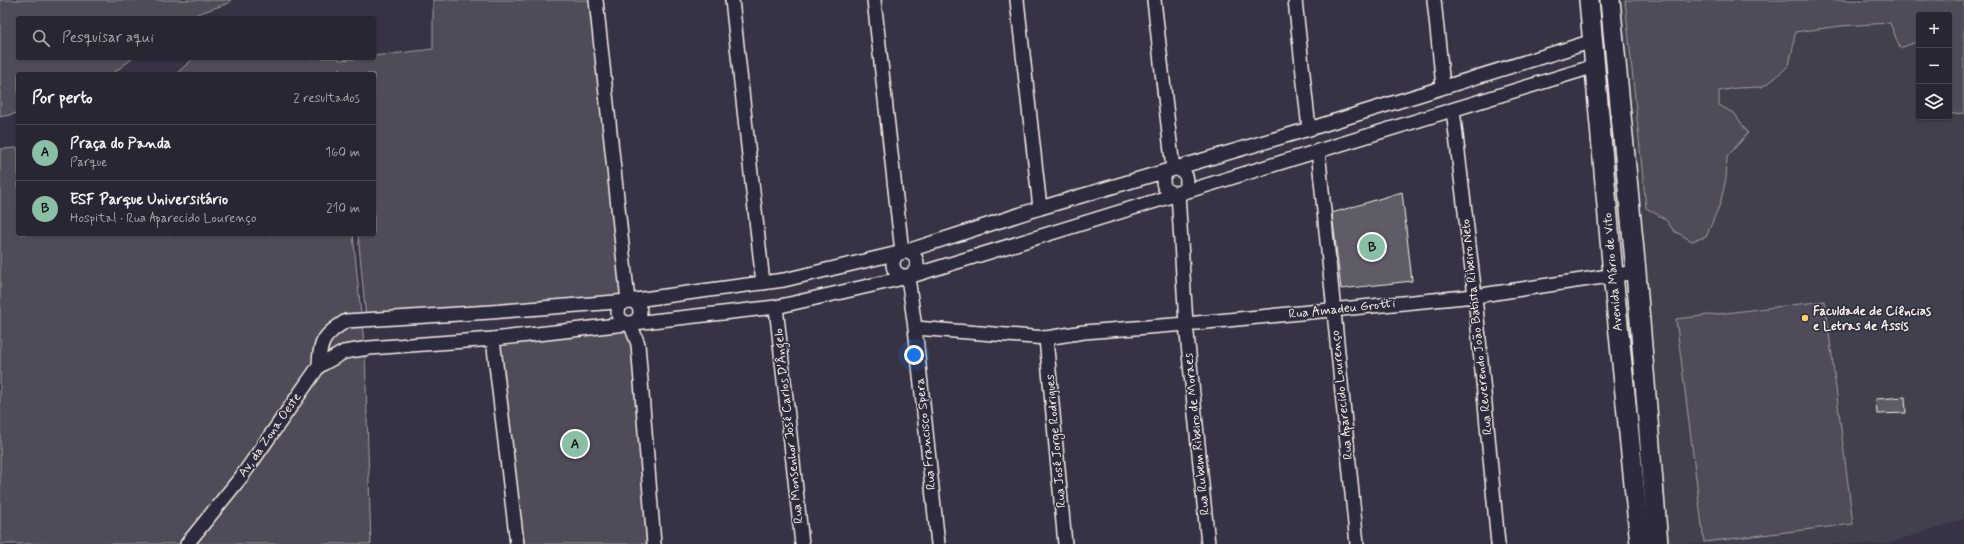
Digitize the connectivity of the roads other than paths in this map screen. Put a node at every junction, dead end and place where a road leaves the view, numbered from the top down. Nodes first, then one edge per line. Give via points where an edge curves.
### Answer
1 (596, 0) edge
2 (732, 0) edge
3 (874, 0) edge
4 (1017, 0) edge
5 (1154, 0) edge
6 (1295, 0) edge
7 (1434, 0) edge
8 (1589, 0) edge
9 (1610, 0) edge
10 (1593, 41) junction
11 (1596, 74) junction
12 (1617, 79) junction
13 (1443, 86) junction
14 (1453, 110) junction
15 (1309, 129) junction
16 (1318, 150) junction
17 (1173, 169) junction
18 (1178, 193) junction
19 (1040, 208) junction
20 (902, 252) junction
21 (1636, 272) junction
22 (1613, 274) junction
23 (908, 276) junction
24 (763, 283) junction
25 (1474, 296) junction
26 (628, 301) junction
27 (776, 307) junction
28 (1334, 310) junction
29 (630, 323) junction
30 (1186, 324) junction
31 (915, 328) junction
32 (1046, 338) junction
33 (493, 339) junction
34 (319, 366) junction
35 (187, 544) edge
36 (517, 544) edge
37 (654, 544) edge
38 (802, 544) edge
39 (938, 544) edge
40 (1065, 544) edge
41 (1208, 544) edge
42 (1357, 544) edge
43 (1498, 544) edge
44 (1640, 544) edge
45 (1658, 544) edge

1 - 26 street
2 - 24 street
3 - 20 street
4 - 19 street
5 - 17 street
6 - 15 street
7 - 13 street
8 - 10 main road, Avenida Mário de Vito
9 - 12 main road, Avenida Mário de Vito
10 - 11 main road, Avenida Mário de Vito
10 - 13 street
11 - 12 main road
11 - 14 street, Av, da Zona Oeste
11 - 22 main road, Avenida Mário de Vito
12 - 21 main road, Avenida Mário de Vito
13 - 15 street
14 - 16 street, Av, da Zona Oeste
14 - 25 street, Rua Reverendo João Batista Ribeiro Neto
15 - 17 street
16 - 18 street, Av, da Zona Oeste
16 - 28 street, Rua Aparecido Lourenço
17 - 18 street via 1183,172 1186,176 1186,187
17 - 19 street
18 - 23 street, Av, da Zona Oeste
18 - 30 street, Rua Rubem Ribeiro de Moraes
19 - 20 street
20 - 23 street via 893,261 894,269 900,275
20 - 23 street via 910,253 918,262 915,273
20 - 24 street
21 - 22 street, Rua Amadeu Grotti
21 - 45 main road, Avenida Mário de Vito
22 - 25 street, Rua Amadeu Grotti
22 - 44 main road, Avenida Mário de Vito
23 - 27 street, Av, da Zona Oeste
23 - 31 street, Rua Francisco Spera
24 - 26 street
25 - 28 street, Rua Amadeu Grotti
25 - 43 street, Rua Reverendo João Batista Ribeiro Neto
26 - 29 street via 621,304 618,311 623,321
26 - 34 street via 346,321 322,341
27 - 29 street, Av, da Zona Oeste
27 - 38 street, Rua Monsenhor José Carlos D'Ângelo
28 - 30 street, Rua Amadeu Grotti
28 - 42 street, Rua Aparecido Lourenço
29 - 33 street, Av, da Zona Oeste
29 - 37 street via 638,344
30 - 32 street, Rua Amadeu Grotti via 1084,332
30 - 41 street, Rua Rubem Ribeiro de Moraes
31 - 32 street, Rua Amadeu Grotti
31 - 39 street, Rua Francisco Spera
32 - 40 street, Rua José Jorge Rodrigues
33 - 34 street, Av, da Zona Oeste via 368,348 344,352
33 - 36 street
34 - 35 street, Av, da Zona Oeste via 242,476

